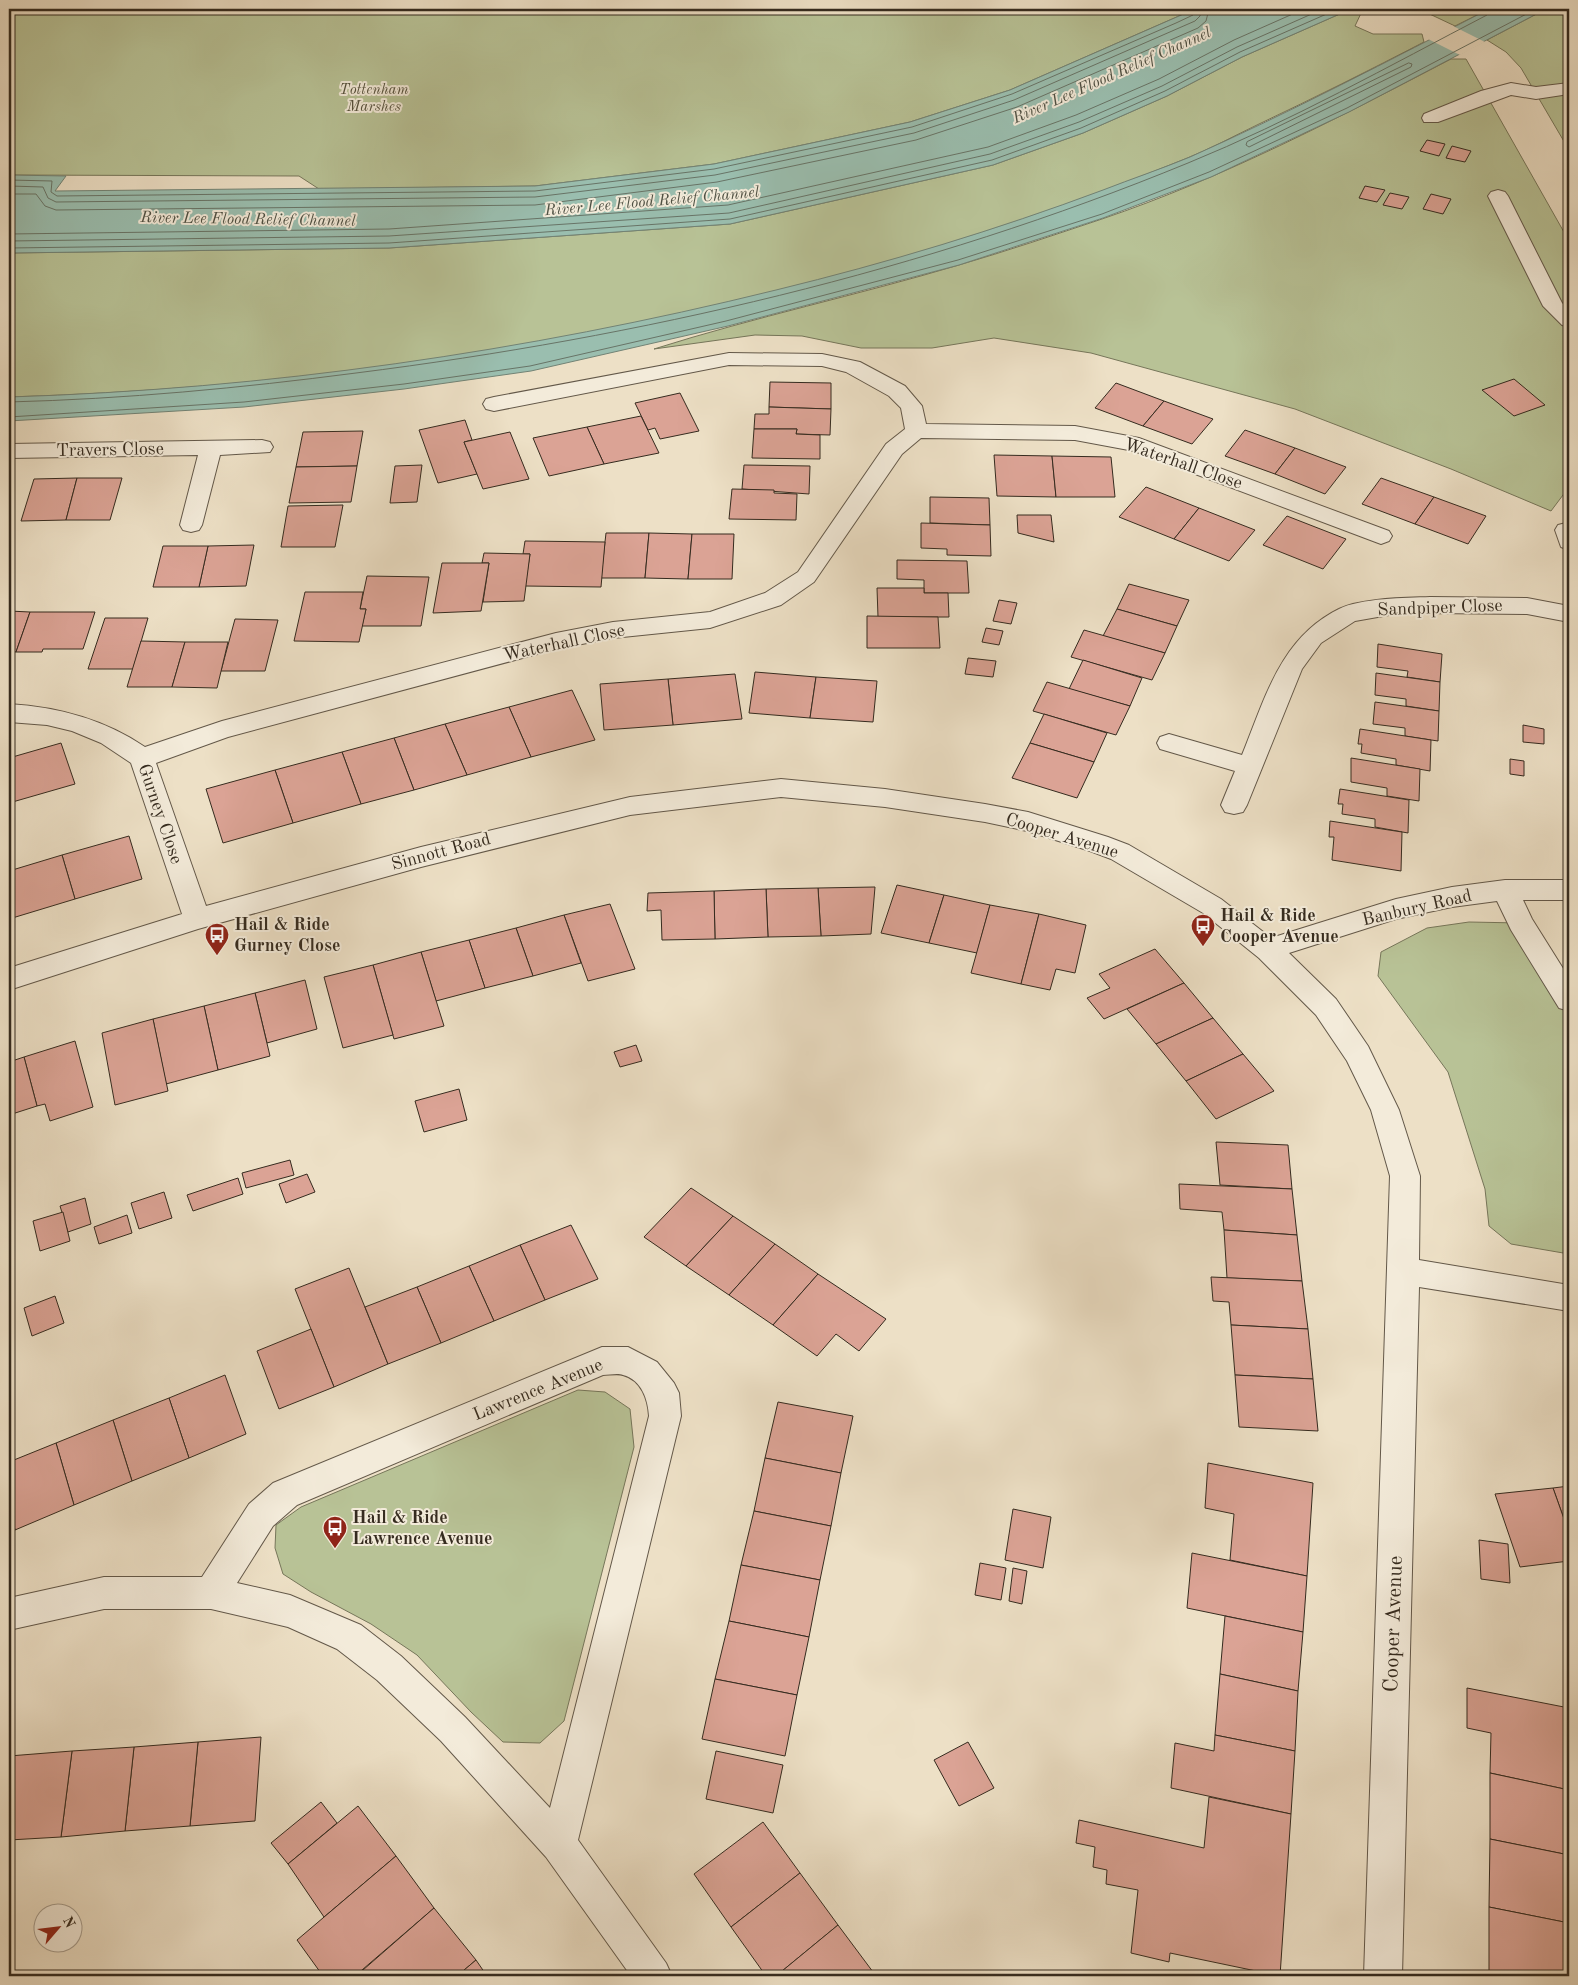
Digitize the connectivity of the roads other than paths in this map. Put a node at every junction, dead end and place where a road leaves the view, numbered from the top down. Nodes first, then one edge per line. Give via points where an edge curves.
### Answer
1 (1569, 89) edge
2 (1431, 118) dead end
3 (1498, 196) dead end
4 (1569, 321) edge
5 (494, 404) dead end
6 (916, 431) junction
7 (262, 447) dead end
8 (211, 448) junction
9 (9, 451) edge
10 (191, 525) dead end
11 (1382, 536) dead end
12 (1569, 614) edge
13 (9, 713) edge
14 (1169, 743) dead end
15 (142, 758) junction
16 (1249, 766) junction
17 (885, 798) joint
18 (1234, 805) dead end
19 (1505, 890) junction
20 (1569, 890) edge
21 (197, 919) junction
22 (1269, 951) junction
23 (9, 979) edge
24 (1569, 1000) edge
25 (1404, 1271) junction
26 (1569, 1298) edge
27 (212, 1593) junction
28 (9, 1614) edge
29 (559, 1844) junction
30 (653, 1976) edge
31 (1383, 1976) edge

1 - 2 street via 1536,93 1511,89
3 - 4 street via 1553,306
5 - 6 street via 728,359 822,360 852,367 897,391 911,406
6 - 11 street, Waterhall Close via 1075,432 1139,445
6 - 15 street, Waterhall Close via 894,449 806,577 773,599 710,620 613,630 556,641 222,730
7 - 8 street, Travers Close
8 - 9 street, Travers Close
8 - 10 street
12 - 16 street, Sandpiper Close via 1527,606 1430,605 1348,614 1312,637 1291,666
13 - 15 street, Gurney Close via 51,716 91,727 121,742
14 - 16 street
15 - 21 street, Gurney Close
16 - 18 street, Sandpiper Close
17 - 21 street, Sinnott Road via 781,788 630,806 421,857
17 - 22 street, Cooper Avenue via 1028,822 1120,852 1212,906
19 - 20 street, Banbury Road
19 - 22 street, Banbury Road via 1452,897 1396,910 1289,941
19 - 24 street via 1520,923
21 - 23 street, Sinnott Road
22 - 25 street, Cooper Avenue via 1326,1007 1358,1054 1385,1110 1404,1176
25 - 26 street
25 - 31 street, Cooper Avenue
27 - 28 street via 104,1593
27 - 29 street via 290,1611 349,1637 390,1668 453,1729
27 - 29 street, Lawrence Avenue via 261,1514 285,1494 602,1361 628,1361 646,1372 664,1393 665,1416
29 - 30 street

